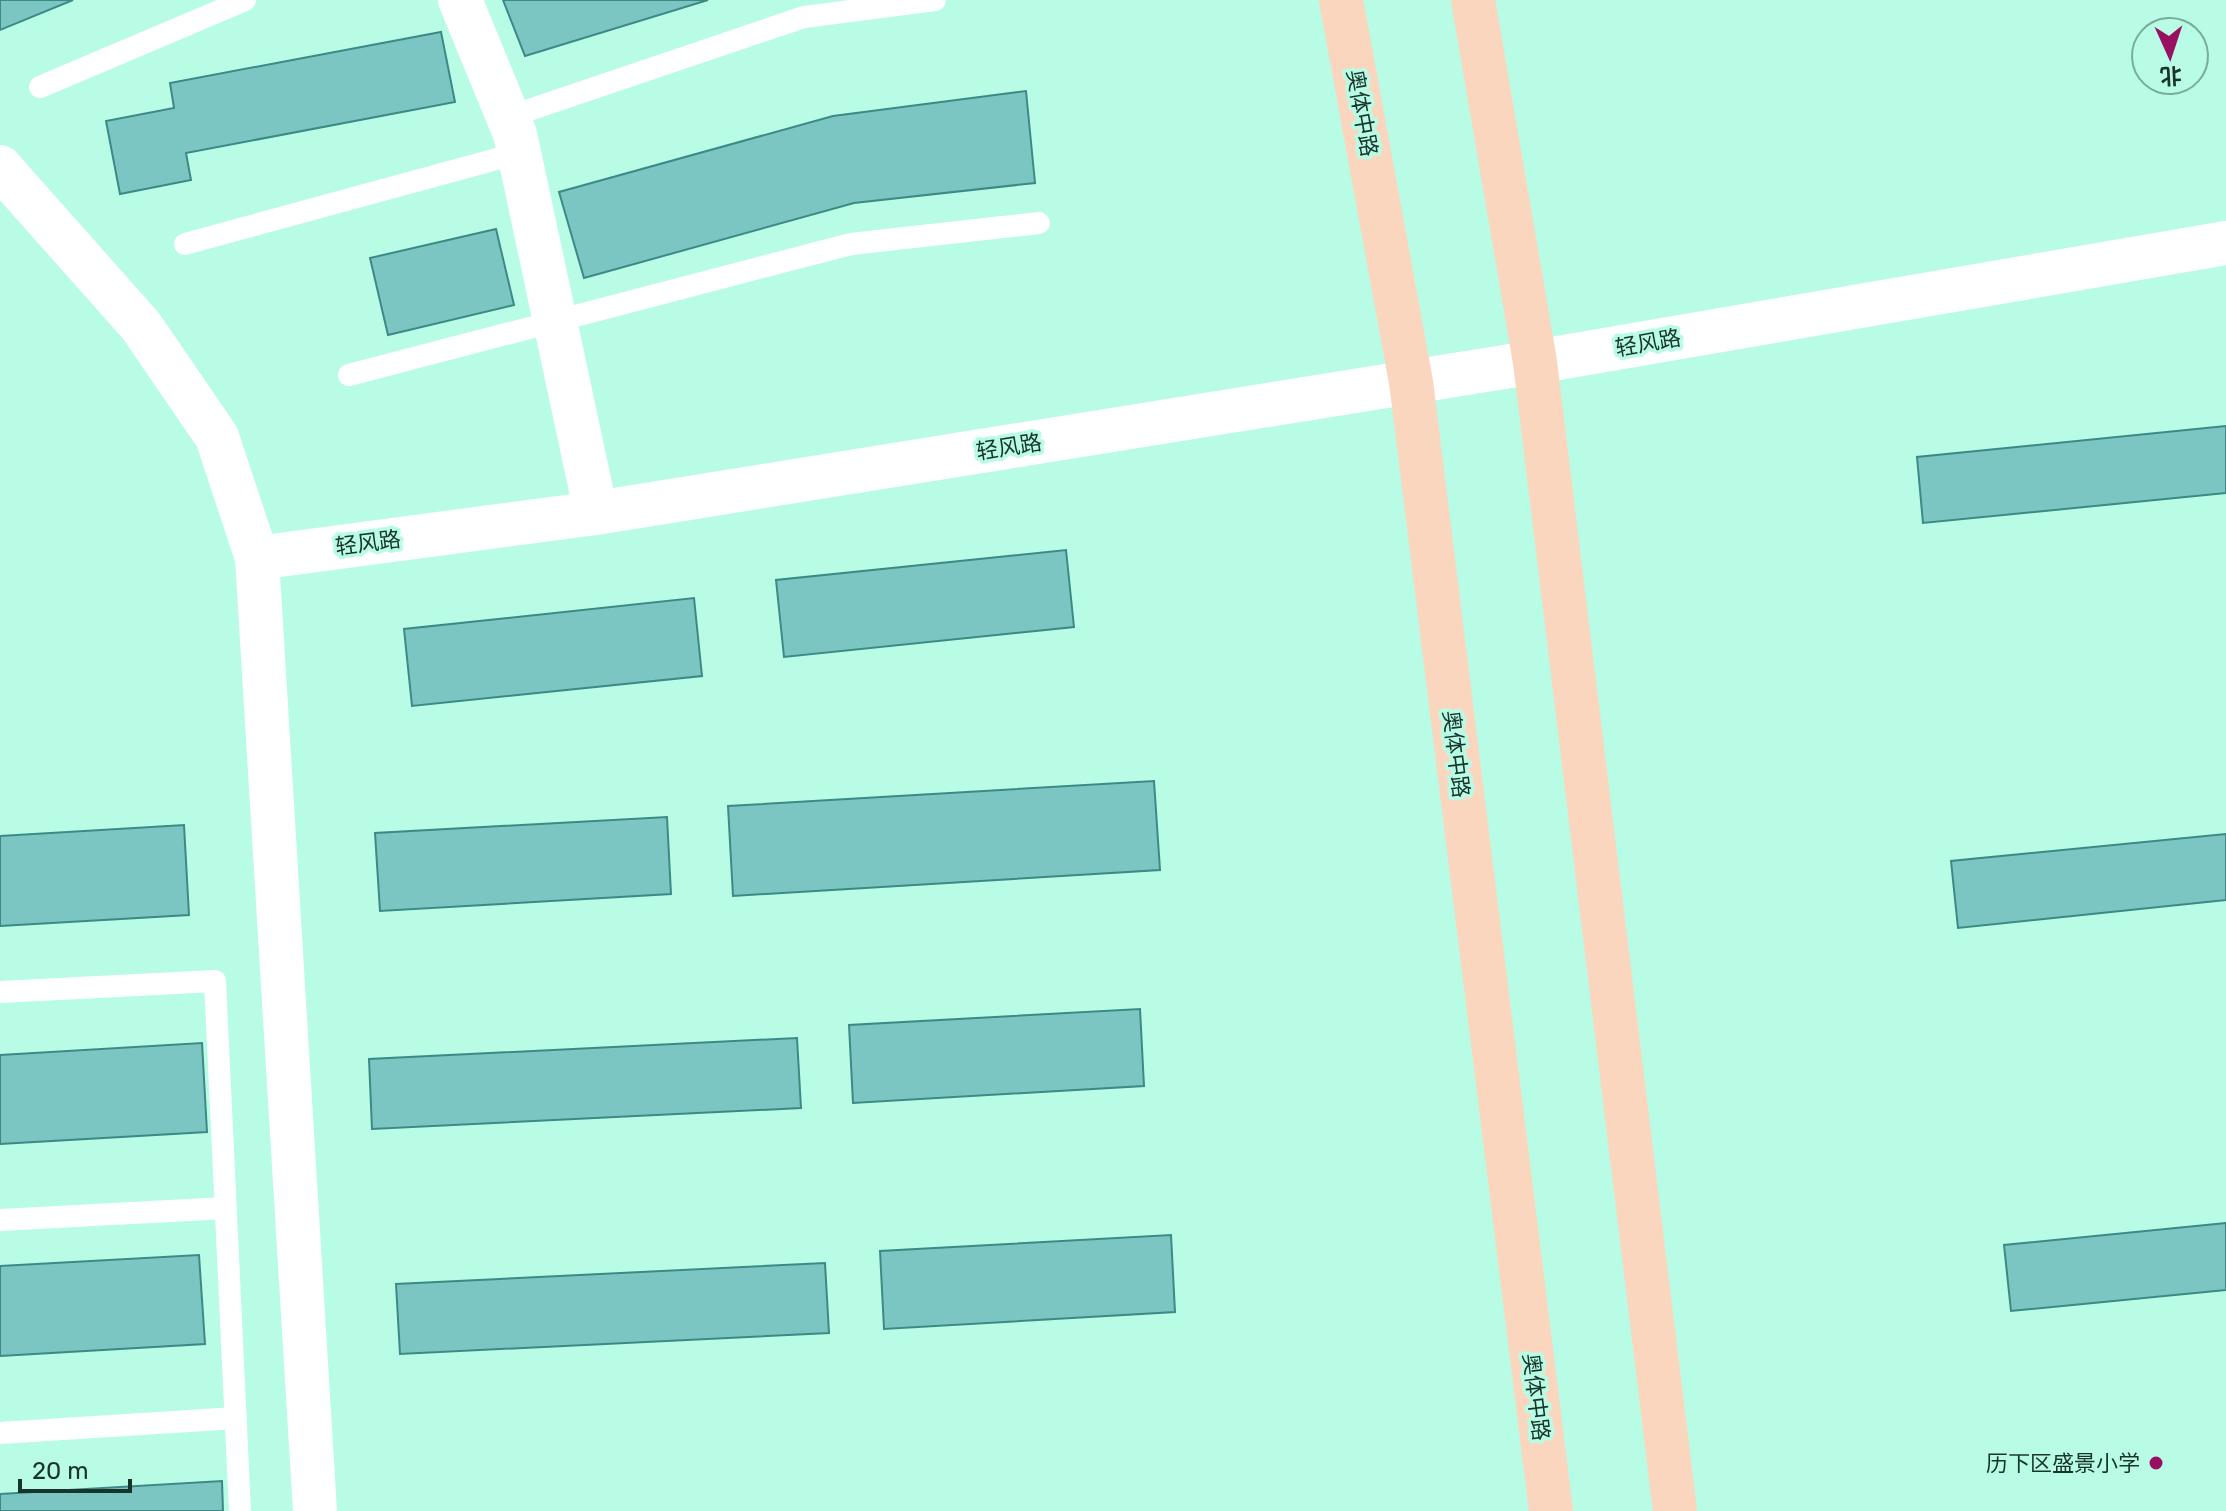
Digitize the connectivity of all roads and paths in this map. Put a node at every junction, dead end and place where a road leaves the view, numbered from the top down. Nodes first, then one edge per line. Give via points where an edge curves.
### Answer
1 (245, 0) edge
2 (460, 0) edge
3 (935, 0) edge
4 (1341, 0) edge
5 (1473, 0) edge
6 (40, 87) dead end
7 (514, 135) junction
8 (0, 167) edge
9 (1039, 223) dead end
10 (2226, 243) edge
11 (185, 244) dead end
12 (555, 322) junction
13 (1535, 362) junction
14 (349, 375) dead end
15 (1411, 382) junction
16 (596, 513) junction
17 (257, 558) junction
18 (0, 992) edge
19 (226, 1208) junction
20 (0, 1220) edge
21 (236, 1418) junction
22 (0, 1433) edge
23 (240, 1511) edge
24 (315, 1511) edge
25 (1551, 1511) edge
26 (1675, 1511) edge

1 - 6 lane
2 - 7 street
3 - 7 lane via 804,17
4 - 15 main road, 奥体中路
5 - 13 main road
7 - 11 lane
7 - 12 street
8 - 17 street via 141,326 217,437
9 - 12 lane via 851,244
10 - 13 street, 轻风路
12 - 14 lane
12 - 16 street
13 - 15 street, 轻风路
13 - 26 main road
15 - 16 street, 轻风路
15 - 25 main road, 奥体中路
16 - 17 street, 轻风路
17 - 24 street
18 - 19 lane via 215,981
19 - 20 lane
19 - 21 lane
21 - 22 lane
21 - 23 lane

